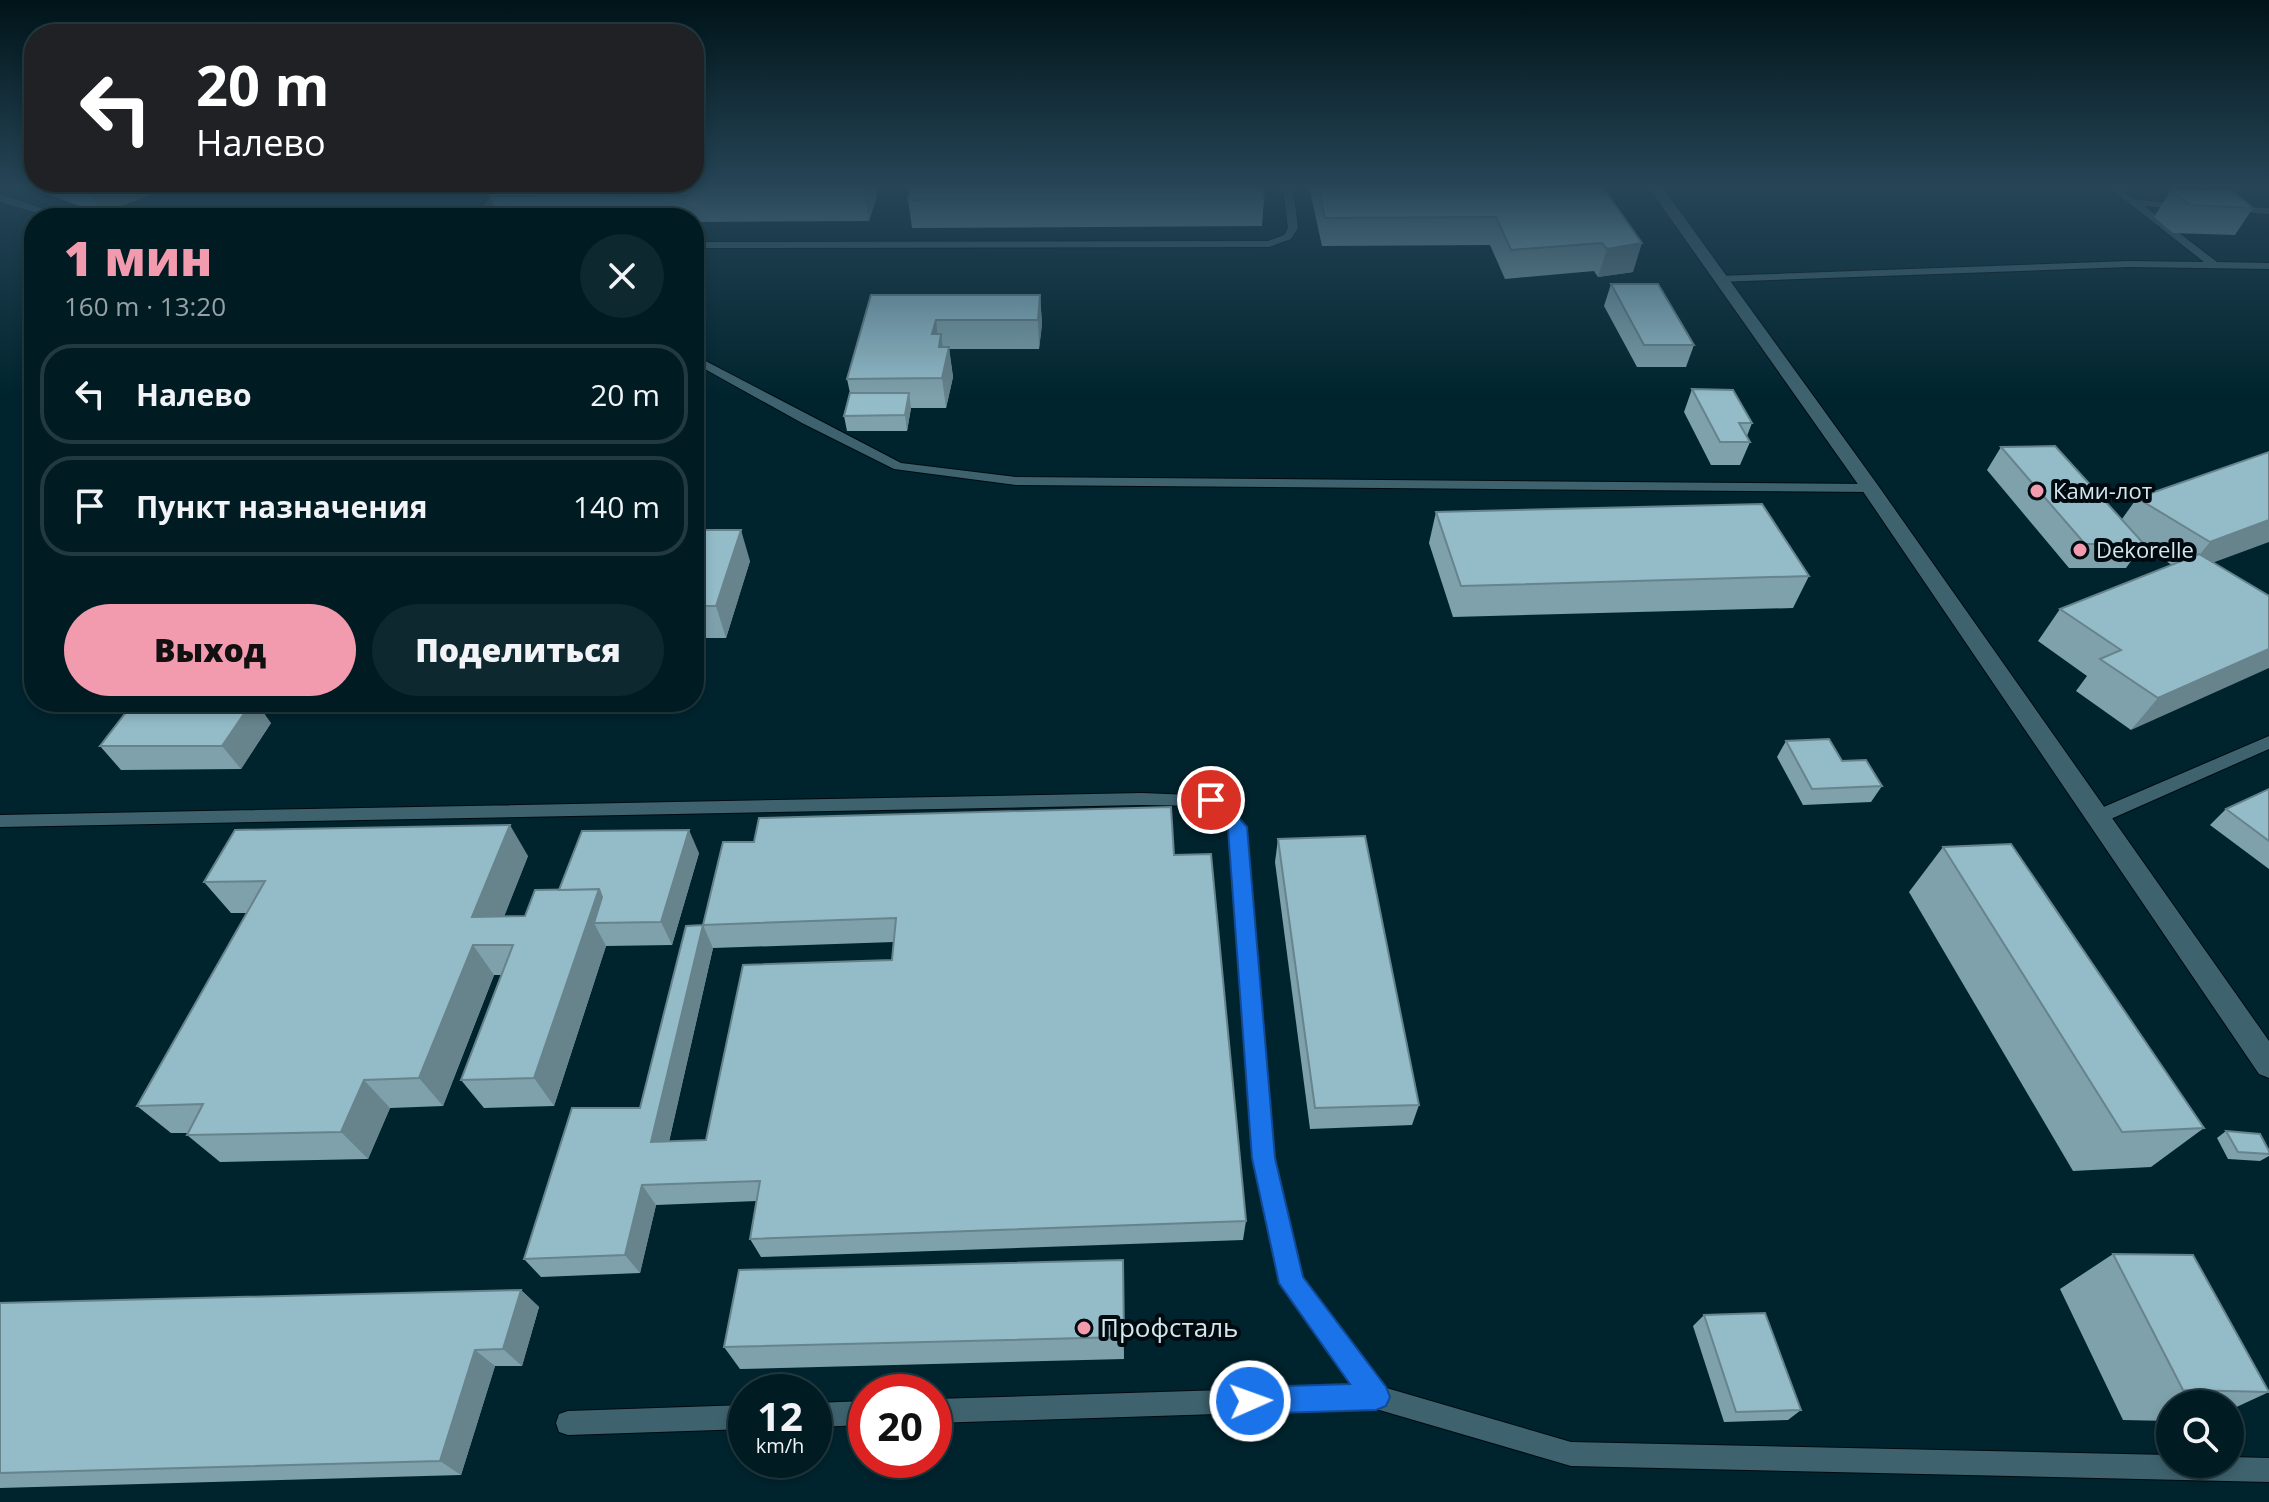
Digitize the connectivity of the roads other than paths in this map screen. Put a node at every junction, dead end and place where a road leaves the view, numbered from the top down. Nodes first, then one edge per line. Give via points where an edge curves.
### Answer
1 (1704, 258) edge
2 (2205, 258) edge
3 (2214, 265) junction
4 (2269, 266) edge
5 (1718, 279) junction
6 (704, 364) edge
7 (1870, 488) junction
8 (2269, 742) edge
9 (2098, 817) junction
10 (0, 821) edge
11 (2269, 1065) edge
12 (1376, 1397) junction
13 (952, 1410) edge
14 (728, 1418) edge
15 (568, 1423) dead end
16 (2269, 1470) edge

1 - 5 street
2 - 3 lane
3 - 4 lane
3 - 5 lane
5 - 7 street
6 - 7 lane via 898,466 1016,481
7 - 9 street
8 - 9 lane
9 - 11 street
10 - 12 lane via 1211,800 1237,827 1264,1158 1292,1283
12 - 13 lane
12 - 16 lane via 1571,1454
14 - 15 lane

